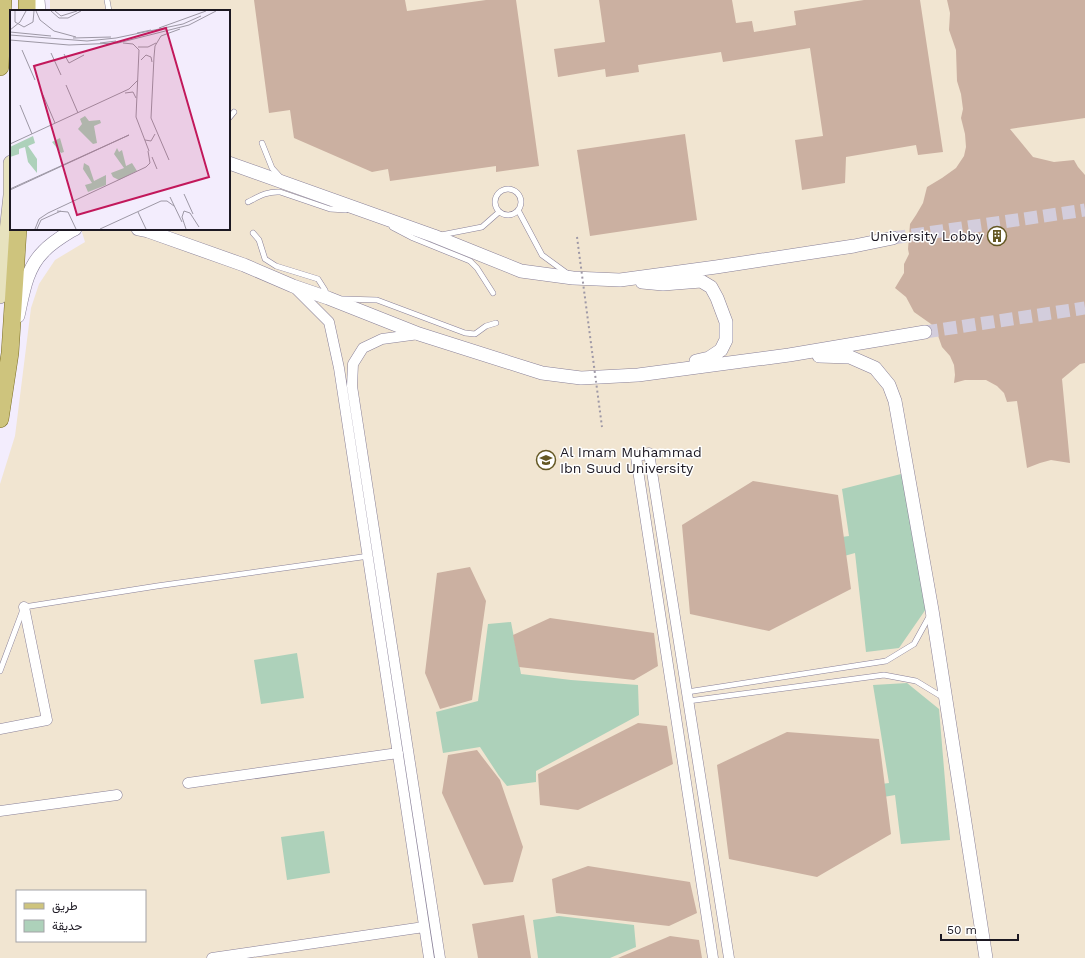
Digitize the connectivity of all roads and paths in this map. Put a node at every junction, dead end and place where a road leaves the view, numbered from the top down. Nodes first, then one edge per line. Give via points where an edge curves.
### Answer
1 (3, 0) edge
2 (27, 0) edge
3 (38, 0) edge
4 (107, 0) edge
5 (28, 10) edge
6 (39, 10) edge
7 (109, 10) edge
8 (0, 67) edge
9 (234, 112) dead end
10 (230, 117) edge
11 (262, 143) dead end
12 (232, 165) edge
13 (287, 184) junction
14 (248, 202) dead end
15 (10, 205) edge
16 (518, 210) junction
17 (361, 211) junction
18 (499, 212) junction
19 (18, 230) edge
20 (73, 230) edge
21 (143, 230) edge
22 (169, 230) edge
23 (253, 233) dead end
24 (434, 236) junction
25 (577, 237) dead end
26 (893, 238) tunnel mouth
27 (244, 265) junction
28 (573, 278) junction
29 (620, 280) junction
30 (293, 286) junction
31 (493, 293) dead end
32 (0, 296) edge
33 (328, 298) junction
34 (496, 323) dead end
35 (926, 332) tunnel mouth
36 (419, 334) junction
37 (10, 353) junction
38 (789, 355) junction
39 (638, 375) junction
40 (0, 419) edge
41 (602, 427) dead end
42 (378, 555) junction
43 (368, 556) junction
44 (24, 607) junction
45 (932, 610) junction
46 (0, 671) edge
47 (688, 697) junction
48 (946, 699) junction
49 (0, 729) edge
50 (398, 753) junction
51 (188, 783) dead end
52 (117, 795) dead end
53 (0, 811) edge
54 (424, 927) junction
55 (212, 958) edge
56 (429, 958) edge
57 (440, 958) edge
58 (712, 958) edge
59 (728, 958) edge
60 (986, 958) edge

1 - 8 main road
2 - 5 main road
3 - 6 street
4 - 7 lane
9 - 10 lane
11 - 13 lane via 272,168
12 - 13 street
13 - 17 street
14 - 17 lane via 273,191 330,208
15 - 32 main road
16 - 18 lane via 509,215
16 - 18 lane via 521,204 520,197 515,191 508,189 499,193 495,200
16 - 28 lane via 542,255
17 - 24 street
17 - 31 lane via 413,238 470,261
18 - 24 lane via 482,227
19 - 37 main road
20 - 37 street via 42,252 33,266 26,282
21 - 27 street
22 - 27 street via 201,242
23 - 33 lane via 259,240 265,259 276,266 318,279
24 - 28 street via 521,270
25 - 41 path, bridge
26 - 29 street
27 - 30 street
28 - 29 street
29 - 39 street via 663,284 701,281 711,287 726,322 726,340 721,350 709,358
30 - 33 street
30 - 43 street via 329,322 339,368
33 - 34 lane via 376,300 464,333 475,334
33 - 36 street
35 - 38 street
36 - 39 street via 542,373 580,378
36 - 42 street via 382,339 363,348 353,364 352,386
37 - 40 main road
38 - 39 street
38 - 45 street via 850,357 875,368 889,384 895,401
42 - 43 lane
42 - 57 street
43 - 44 lane
43 - 50 street
44 - 46 lane
44 - 49 street via 47,720
45 - 47 lane via 914,644 886,661
45 - 48 street
47 - 48 lane via 884,675 916,681
47 - 58 street via 650,453 636,457
47 - 59 street
48 - 60 street
50 - 51 street
50 - 54 street
52 - 53 street
54 - 55 street
54 - 56 street

